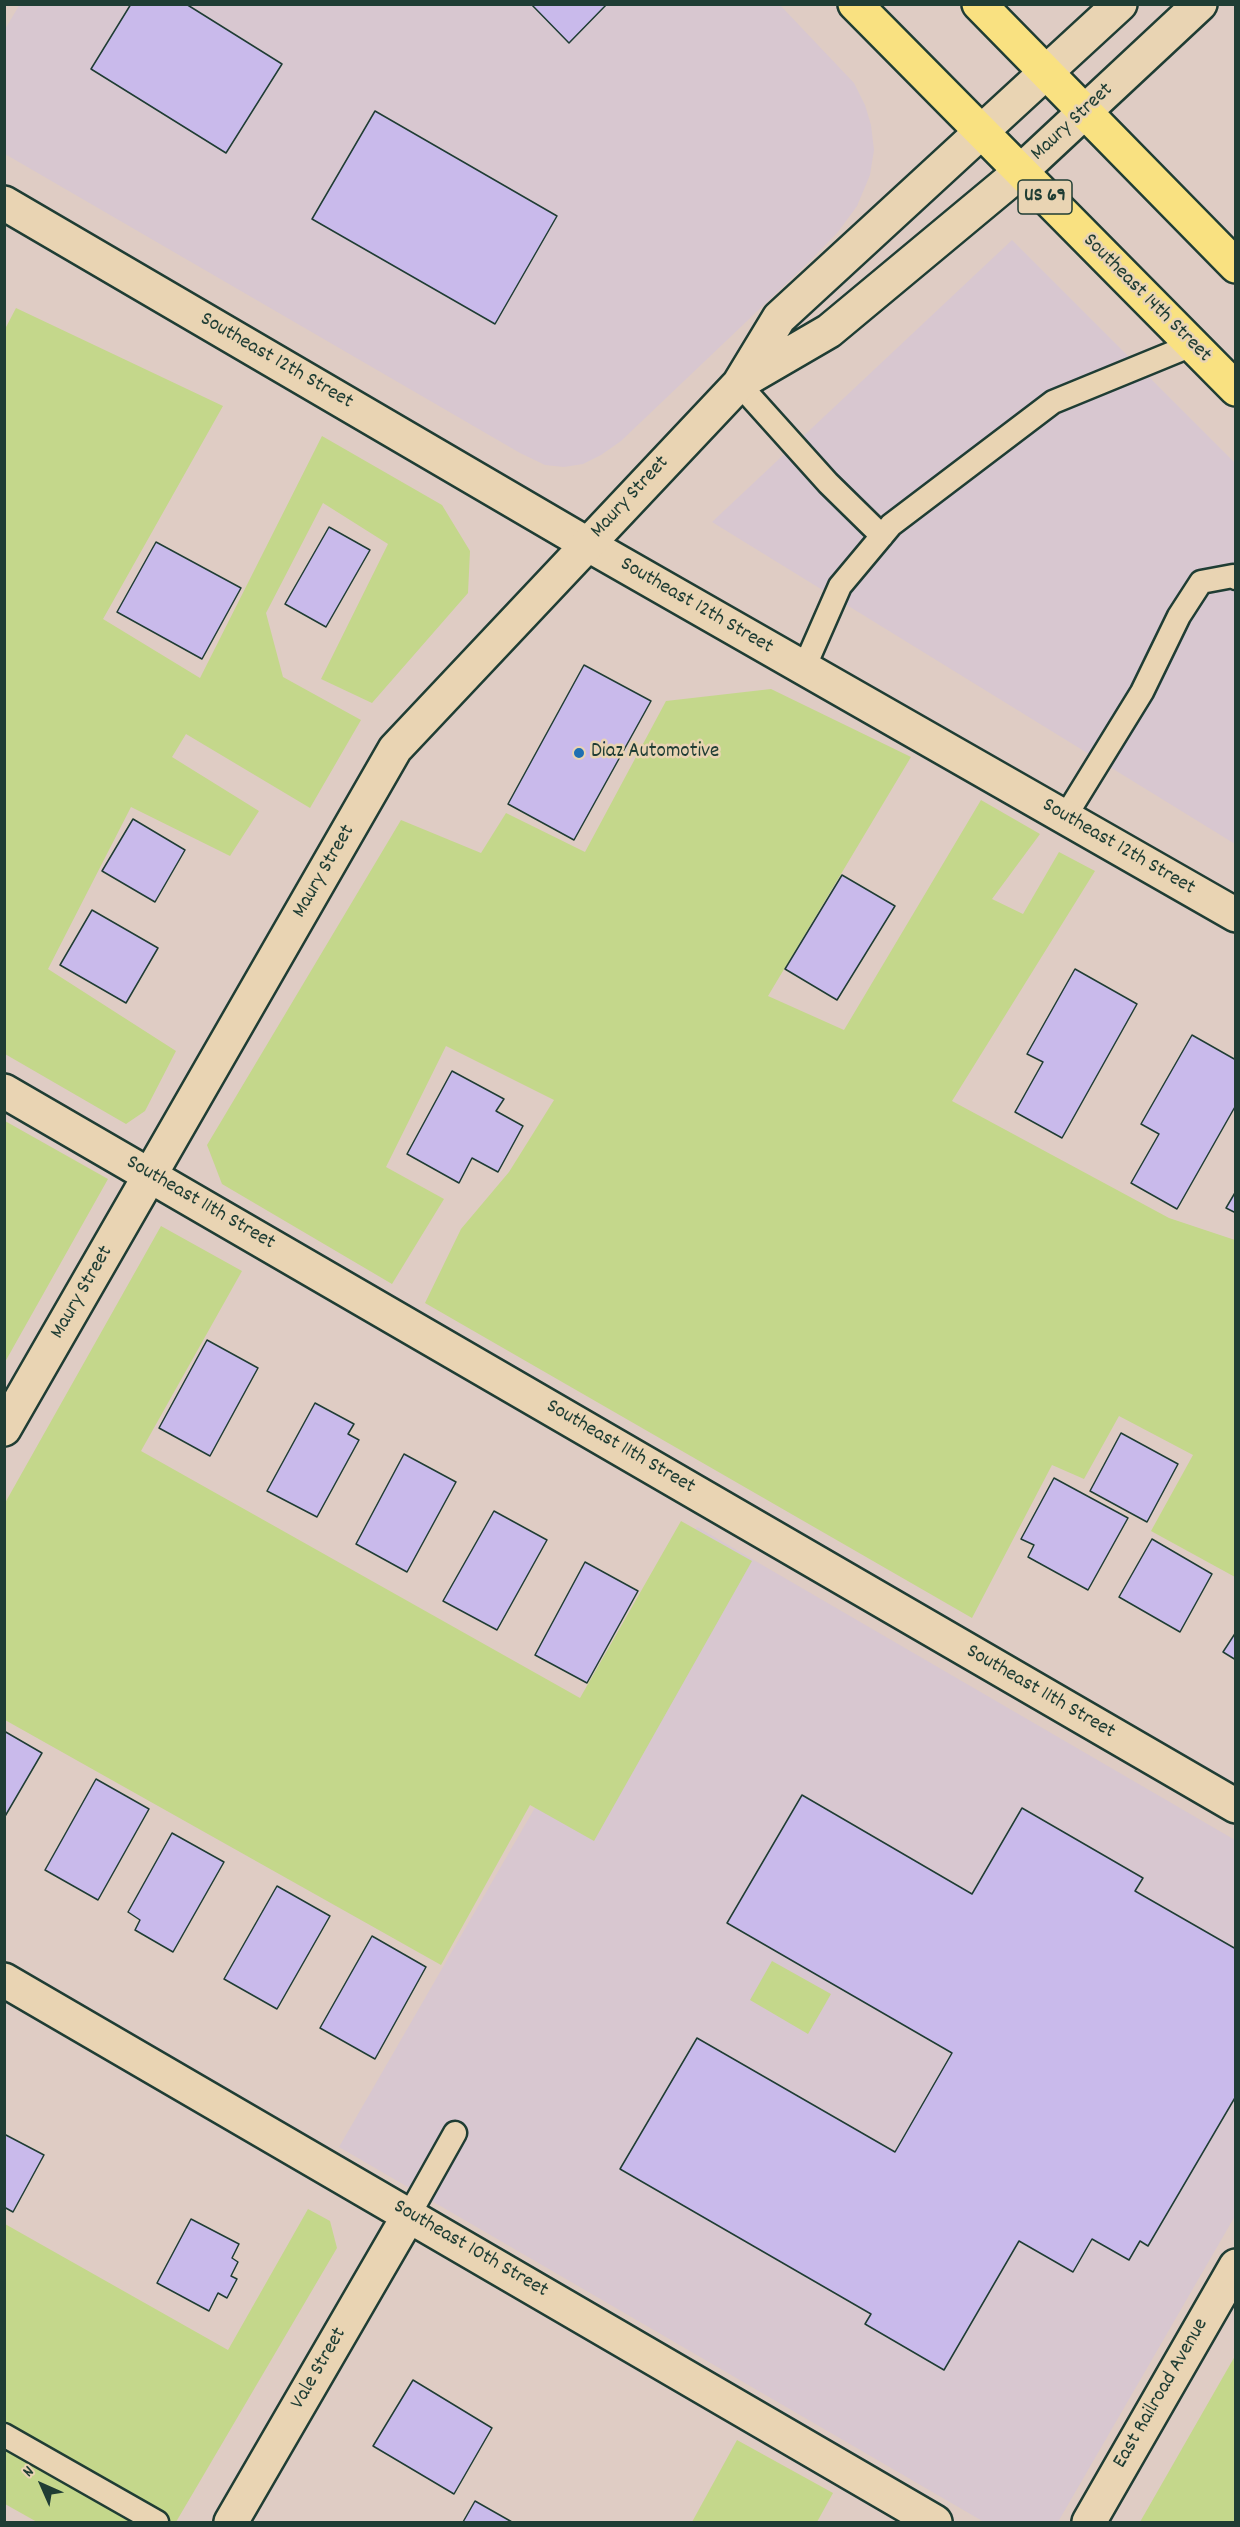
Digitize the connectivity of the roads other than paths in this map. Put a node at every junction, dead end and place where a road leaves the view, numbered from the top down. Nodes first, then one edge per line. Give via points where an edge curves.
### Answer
1 (855, 4) edge
2 (979, 4) edge
3 (1120, 4) edge
4 (1200, 4) edge
5 (1046, 72) junction
6 (1084, 112) junction
7 (980, 133) junction
8 (1020, 172) junction
9 (4, 203) edge
10 (1236, 266) edge
11 (1192, 345) junction
12 (739, 384) junction
13 (1236, 389) edge
14 (882, 536) junction
15 (587, 544) junction
16 (1236, 578) edge
17 (804, 668) junction
18 (1065, 817) junction
19 (1236, 915) edge
20 (4, 1091) edge
21 (150, 1176) junction
22 (4, 1429) edge
23 (1236, 1806) edge
24 (4, 1980) edge
25 (455, 2133) dead end
26 (409, 2215) junction
27 (1236, 2266) edge
28 (4, 2435) edge
29 (157, 2523) edge
30 (231, 2523) edge
31 (936, 2523) edge
32 (1089, 2523) edge

1 - 7 main road, Southeast 14th Street / US 69
2 - 5 main road
3 - 5 street, Maury Street
4 - 6 street, Maury Street
5 - 6 main road
5 - 7 street, Maury Street
6 - 8 street, Maury Street
6 - 10 main road
7 - 8 main road, Southeast 14th Street / US 69
7 - 12 street, Maury Street via 779,318
8 - 11 main road, Southeast 14th Street / US 69
8 - 12 street, Maury Street via 829,331
9 - 15 street, Southeast 12th Street
11 - 13 main road, Southeast 14th Street / US 69
11 - 14 lane via 1053,402 891,525
12 - 14 lane via 828,483
12 - 15 street, Maury Street
14 - 17 lane via 840,586
15 - 17 street, Southeast 12th Street
15 - 21 street, Maury Street via 395,749
16 - 18 lane via 1201,582 1179,616 1142,692
17 - 18 street, Southeast 12th Street
18 - 19 street, Southeast 12th Street
20 - 21 street, Southeast 11th Street
21 - 22 street, Maury Street
21 - 23 street, Southeast 11th Street
24 - 26 street, Southeast 10th Street
25 - 26 lane
26 - 30 street, Vale Street
26 - 31 street, Southeast 10th Street
27 - 32 street, East Railroad Avenue
28 - 29 lane

